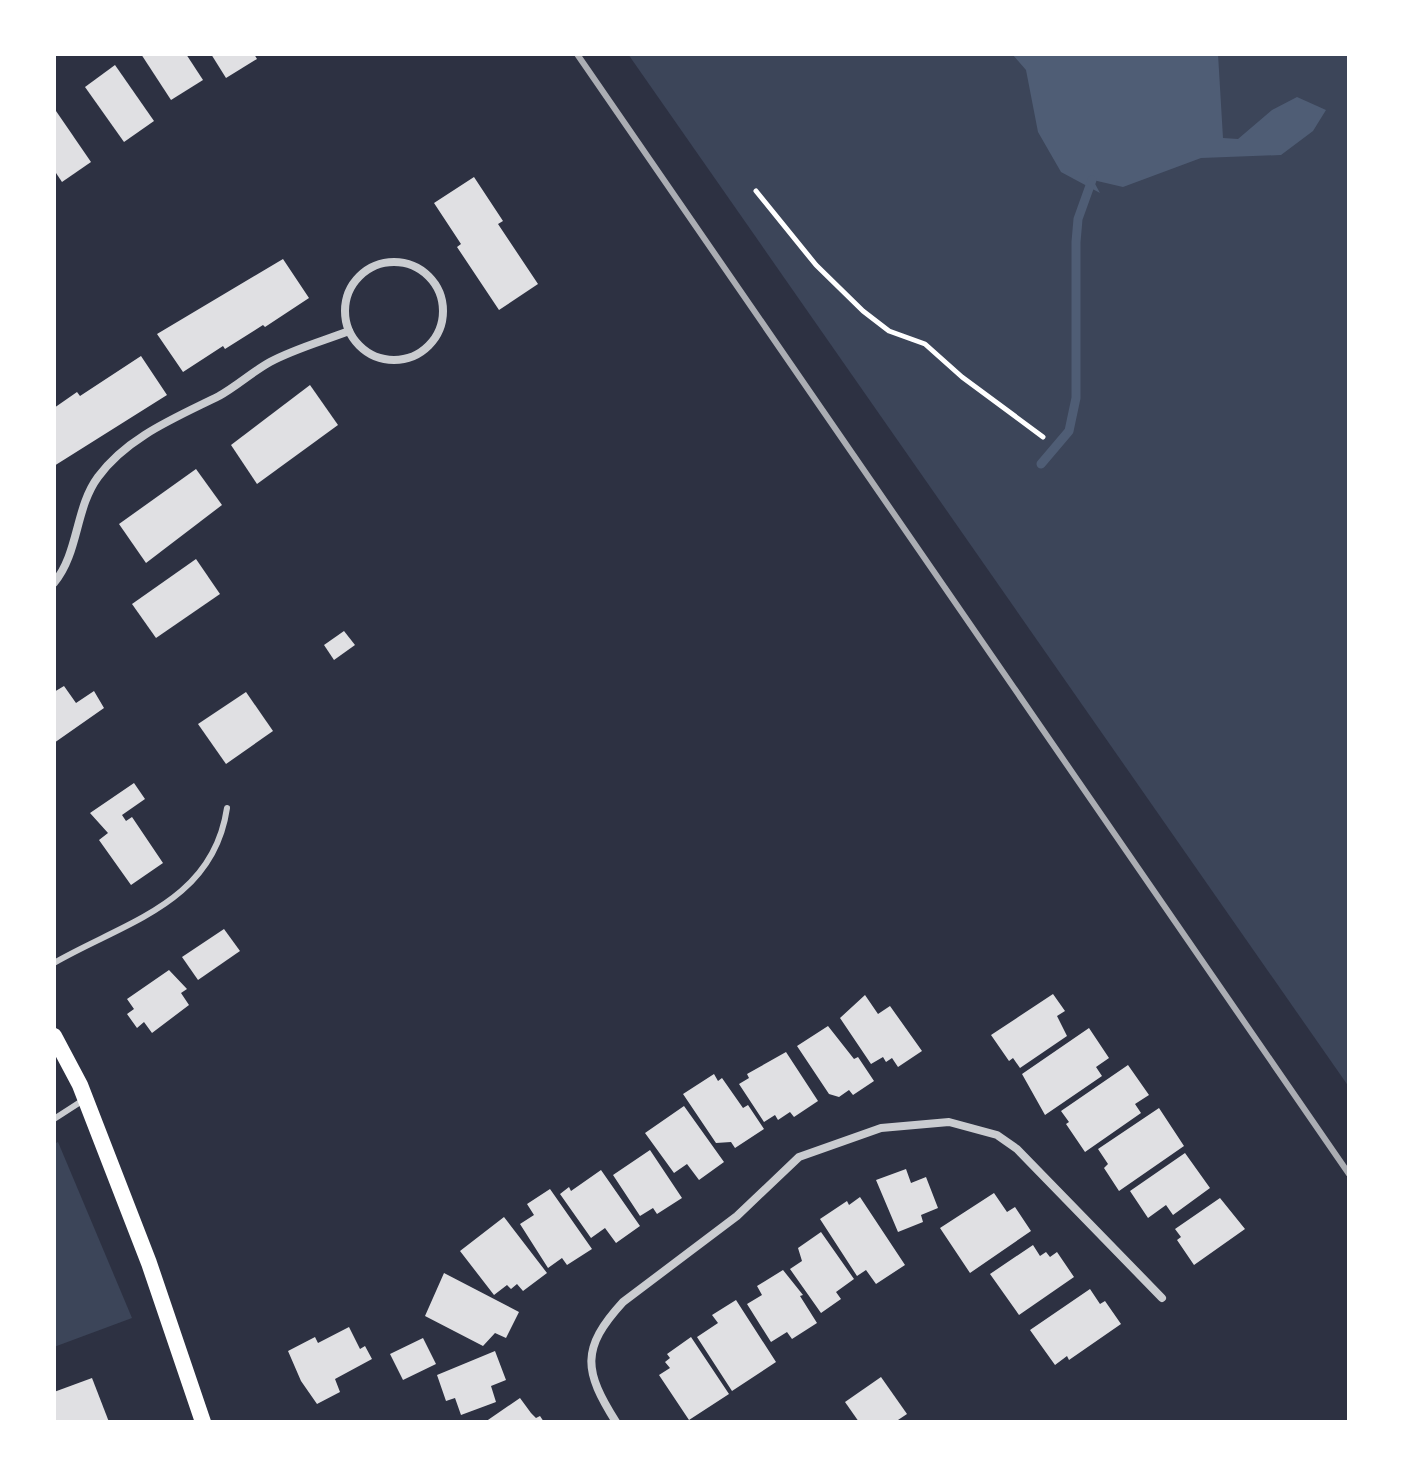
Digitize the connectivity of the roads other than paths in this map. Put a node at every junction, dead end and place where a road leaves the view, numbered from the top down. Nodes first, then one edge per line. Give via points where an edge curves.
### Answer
1 (349, 331) junction
2 (54, 583) edge
3 (227, 808) dead end
4 (54, 963) edge
5 (54, 1036) edge
6 (85, 1099) junction
7 (54, 1119) edge
8 (1162, 1298) dead end
9 (203, 1422) edge
10 (616, 1422) edge

1 - 1 street via 373,355 406,358 421,351 437,332 443,307 439,291 430,278 404,263 374,266 351,287 346,301
1 - 2 street via 270,362 121,454 98,477 84,503
3 - 4 lane via 206,868 178,895 144,919
5 - 6 main road
6 - 7 lane
6 - 9 main road
8 - 10 street via 1017,1149 997,1135 949,1122 881,1128 799,1157 737,1216 607,1319 593,1345 590,1373

